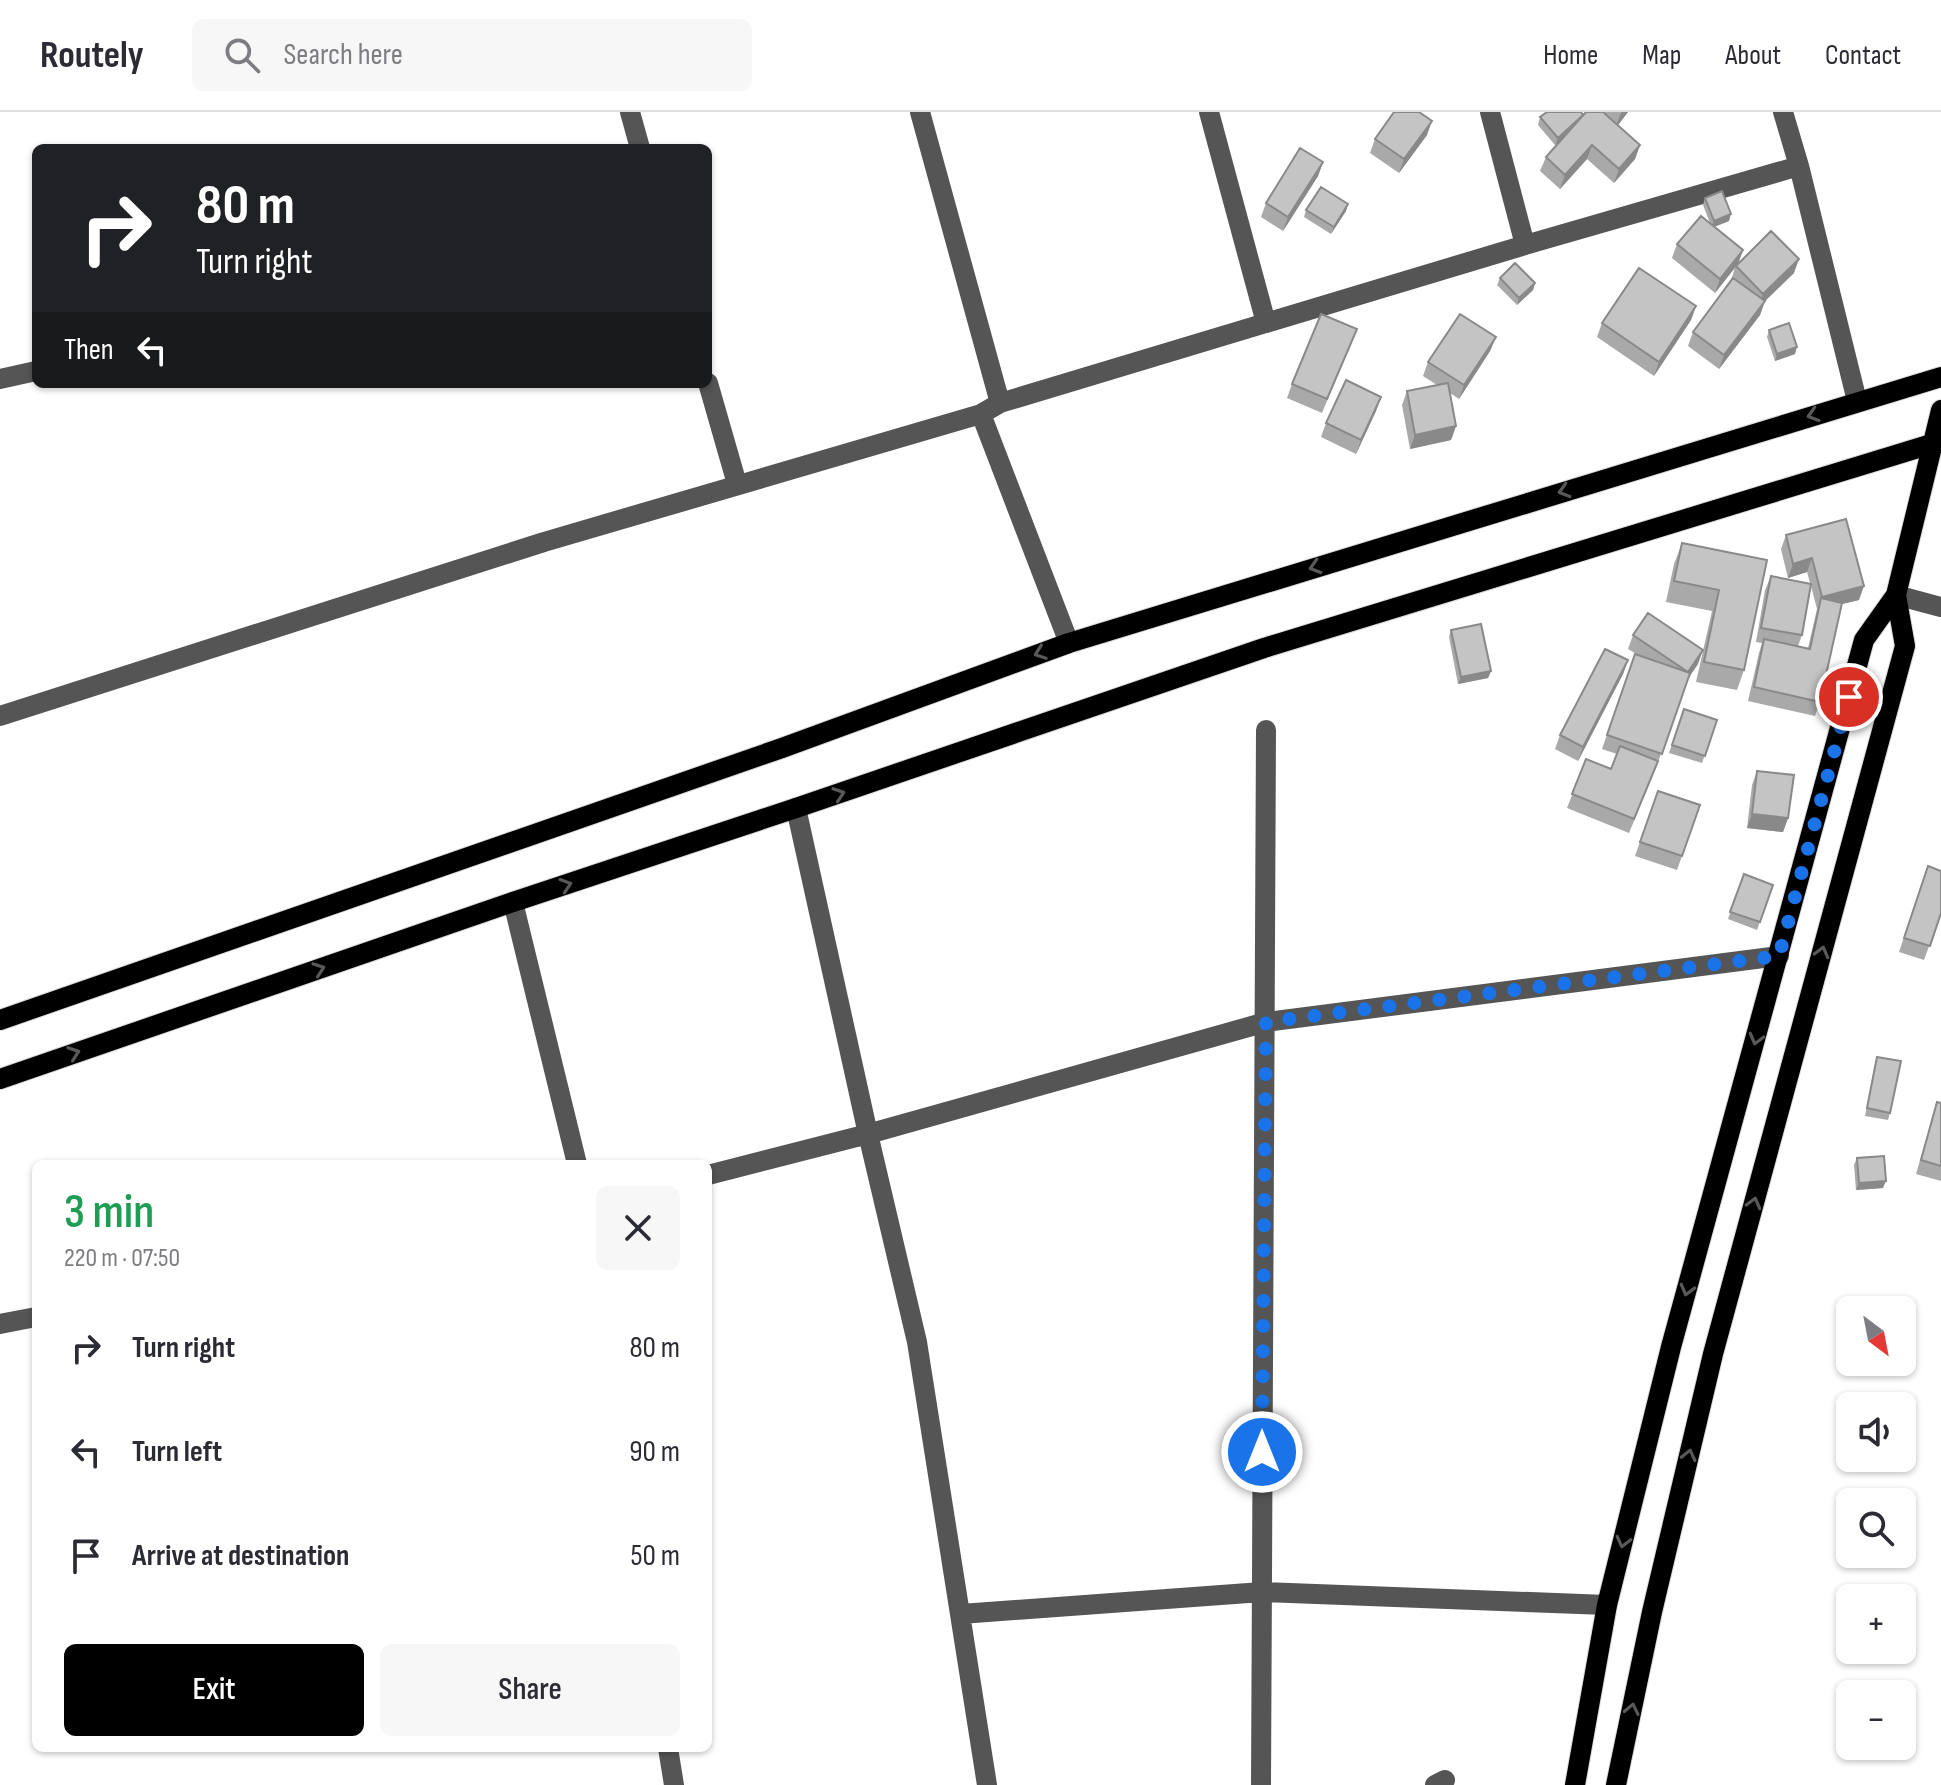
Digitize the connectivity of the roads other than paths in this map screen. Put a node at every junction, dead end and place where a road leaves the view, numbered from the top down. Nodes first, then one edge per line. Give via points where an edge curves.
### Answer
1 (630, 112) edge
2 (920, 112) edge
3 (1209, 112) edge
4 (1490, 112) edge
5 (1783, 112) edge
6 (639, 144) edge
7 (1799, 166) junction
8 (1525, 245) junction
9 (1266, 323) junction
10 (32, 372) edge
11 (1941, 377) edge
12 (0, 379) edge
13 (709, 388) edge
14 (1857, 401) junction
15 (1000, 403) junction
16 (1941, 410) edge
17 (981, 414) junction
18 (1937, 442) edge
19 (737, 484) junction
20 (1896, 595) junction
21 (1941, 607) edge
22 (1069, 643) junction
23 (0, 716) edge
24 (1266, 730) dead end
25 (796, 808) junction
26 (513, 902) junction
27 (1779, 956) junction
28 (0, 1020) edge
29 (1266, 1022) junction
30 (0, 1079) edge
31 (868, 1134) junction
32 (576, 1160) edge
33 (712, 1174) edge
34 (32, 1318) edge
35 (0, 1324) edge
36 (1262, 1592) junction
37 (1607, 1605) junction
38 (961, 1614) junction
39 (669, 1752) edge
40 (674, 1785) edge
41 (987, 1785) edge
42 (1261, 1785) edge
43 (1575, 1785) edge
44 (1616, 1785) edge

1 - 6 street
2 - 15 street
3 - 9 street
4 - 8 street
5 - 7 street
7 - 8 street
7 - 14 street
8 - 9 street
9 - 15 street
10 - 12 street
11 - 14 main road
13 - 19 street
14 -> 22 main road
15 - 17 street
16 - 18 main road
17 - 19 street
17 - 22 street
18 - 20 main road
25 -> 18 main road via 1264,648
19 - 23 street
20 - 21 street
20 - 27 main road via 1864,640
44 -> 20 main road via 1713,1354 1905,646
22 -> 28 main road
24 - 29 street
26 -> 25 main road
25 - 31 street
30 -> 26 main road
26 - 32 street
27 - 29 street
27 -> 37 main road via 1671,1347
29 - 31 street
29 - 36 street
31 - 33 street
31 - 38 street via 917,1342
34 - 35 street
36 - 37 street
36 - 38 street
36 - 42 street
37 - 43 main road
38 - 41 street
39 - 40 street

